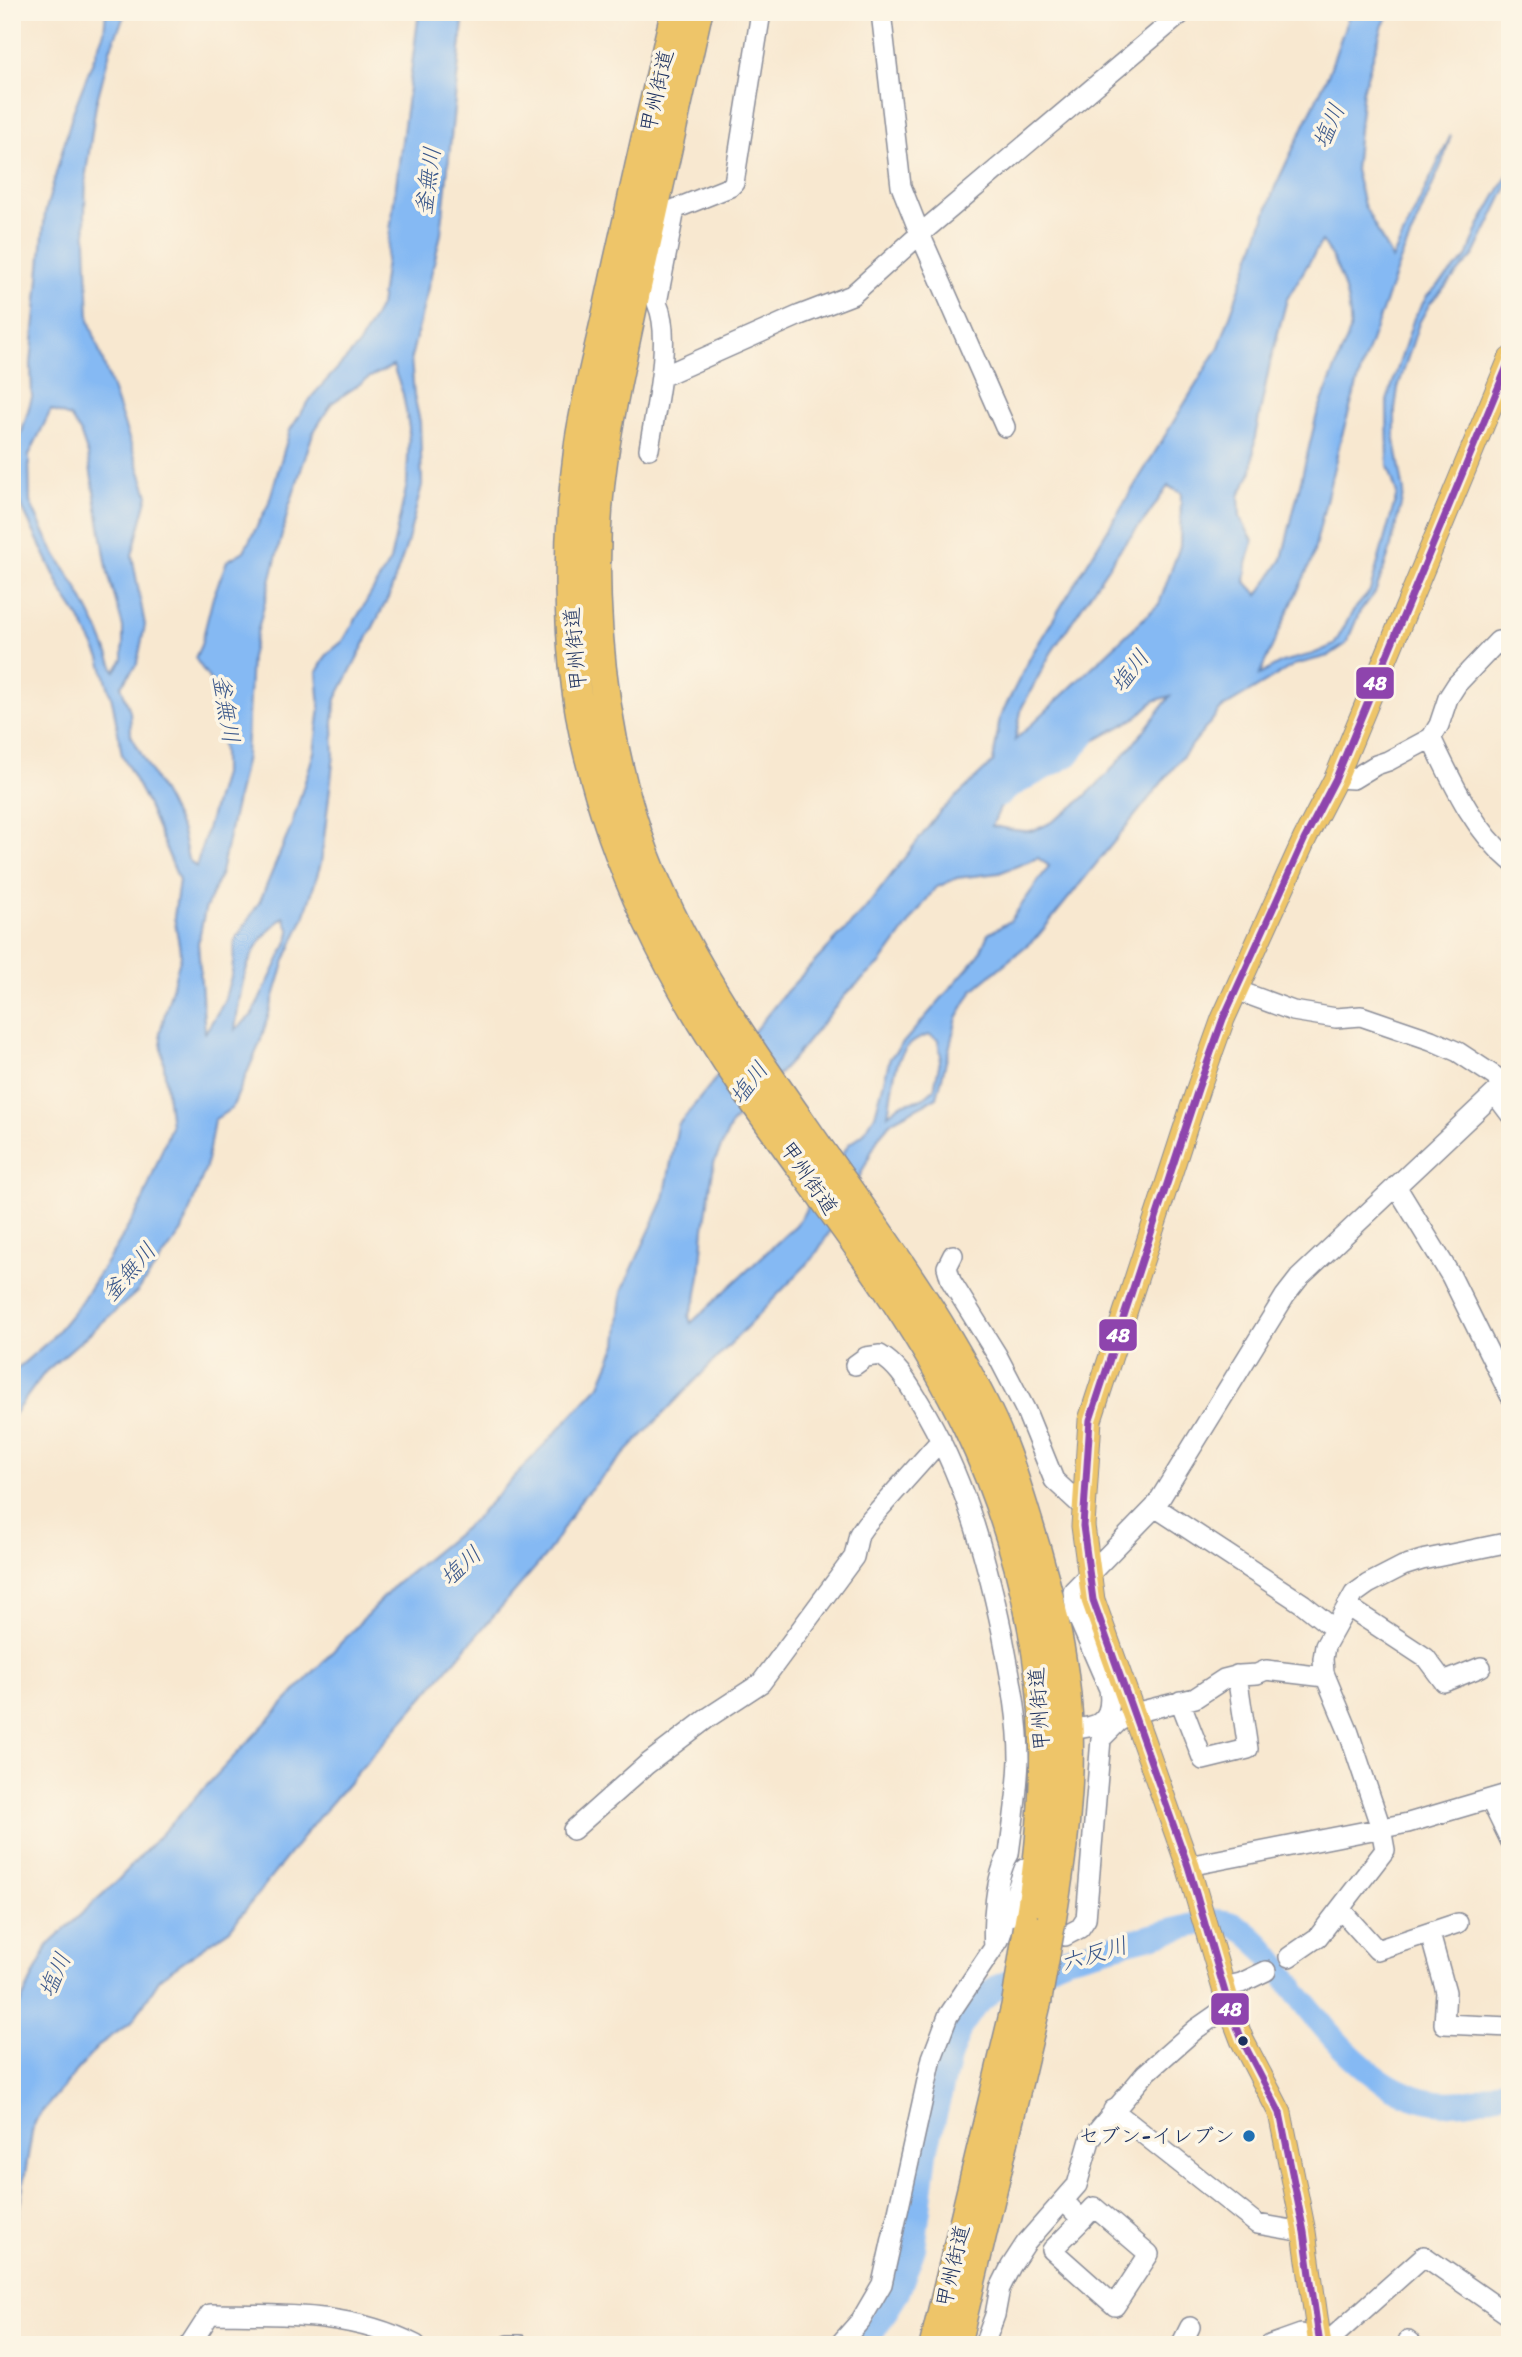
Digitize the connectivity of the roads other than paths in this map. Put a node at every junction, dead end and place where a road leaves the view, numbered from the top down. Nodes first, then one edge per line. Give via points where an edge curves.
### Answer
1 (675, 12) edge
2 (698, 12) edge
3 (761, 12) edge
4 (881, 12) edge
5 (1183, 12) edge
6 (920, 234) junction
7 (645, 243) junction
8 (1510, 359) edge
9 (661, 377) junction
10 (1005, 427) dead end
11 (649, 449) dead end
12 (1510, 650) edge
13 (1431, 738) junction
14 (1336, 778) junction
15 (1510, 860) edge
16 (1236, 990) junction
17 (1503, 1085) edge
18 (1510, 1114) edge
19 (1396, 1186) junction
20 (953, 1255) dead end
21 (893, 1275) junction
22 (855, 1365) dead end
23 (1510, 1395) edge
24 (940, 1440) junction
25 (1083, 1507) junction
26 (1155, 1507) junction
27 (1510, 1542) edge
28 (1089, 1574) junction
29 (1347, 1606) junction
30 (1334, 1629) junction
31 (1481, 1667) dead end
32 (1237, 1675) junction
33 (1325, 1676) junction
34 (1180, 1701) junction
35 (1134, 1713) junction
36 (1055, 1730) junction
37 (1510, 1793) edge
38 (1490, 1799) junction
39 (1381, 1828) junction
40 (573, 1830) dead end
41 (1510, 1840) edge
42 (1038, 1861) junction
43 (1188, 1866) junction
44 (1340, 1909) junction
45 (1458, 1923) dead end
46 (1048, 1927) junction
47 (1430, 1934) junction
48 (1000, 1952) junction
49 (1289, 1957) dead end
50 (1266, 1972) dead end
51 (1226, 1996) junction
52 (1026, 2003) junction
53 (1510, 2027) edge
54 (1113, 2110) junction
55 (1063, 2201) junction
56 (1082, 2220) junction
57 (1304, 2232) junction
58 (1510, 2316) edge
59 (1190, 2327) dead end
60 (1320, 2342) edge
61 (190, 2345) edge
62 (416, 2345) edge
63 (508, 2345) edge
64 (520, 2345) edge
65 (839, 2345) edge
66 (934, 2345) edge
67 (956, 2345) edge
68 (984, 2345) edge
69 (1181, 2345) edge
70 (1270, 2345) edge

1 - 7 highway, 甲州街道
2 - 7 highway, 甲州街道
3 - 7 street via 734,183 675,209
4 - 6 street via 901,186
5 - 6 street
6 - 9 street via 852,295
6 - 10 street
7 - 9 street via 661,313
7 - 21 highway, 甲州街道 via 605,444 596,546 599,643 611,729 631,815 654,879 682,935
7 - 21 highway, 甲州街道 via 579,442 570,543 572,647 584,736 607,823 663,957 739,1080
8 - 14 main road
9 - 11 street
12 - 13 street via 1498,641 1457,684
13 - 14 street via 1353,779
13 - 15 street via 1464,803
14 - 16 main road
16 - 17 street via 1293,1011 1336,1018 1361,1016 1431,1040 1458,1052
16 - 25 main road via 1199,1086 1090,1420
17 - 18 street
17 - 19 street
19 - 23 street via 1451,1276
19 - 26 street via 1285,1296
20 - 25 street via 947,1267 951,1281 1020,1400 1046,1484
21 - 36 highway, 甲州街道 via 950,1341 989,1413 1016,1483 1058,1634
22 - 24 street via 880,1355 898,1368
24 - 40 street via 866,1524 854,1557 761,1684 646,1765
24 - 48 street via 978,1511 1013,1694 1019,1759 1009,1854 1003,1864 992,1929
25 - 28 main road
26 - 28 street
26 - 30 street
27 - 29 street via 1403,1566 1354,1594
28 - 35 main road via 1102,1629
28 - 36 street via 1073,1591 1073,1603 1110,1689 1110,1712 1090,1728
29 - 30 street
29 - 31 street via 1426,1658 1444,1682
30 - 33 street via 1325,1646
32 - 33 street via 1266,1670
32 - 34 street
32 - 34 street via 1248,1749 1203,1760
33 - 39 street
34 - 35 street
35 - 43 main road
35 - 46 street via 1101,1739 1086,1919 1080,1928
36 - 42 highway, 甲州街道 via 1043,1782
36 - 46 highway, 甲州街道 via 1068,1787 1060,1873
37 - 38 street
38 - 39 street
38 - 41 street
39 - 43 street
39 - 44 street via 1385,1850
42 - 46 highway, 甲州街道
42 - 48 street via 1024,1869 999,1940
43 - 51 main road
44 - 47 street via 1377,1950
44 - 49 street via 1318,1937
45 - 47 street
46 - 52 highway, 甲州街道, bridge
47 - 53 street via 1446,1992 1444,2024
48 - 65 street via 958,1999 939,2036 882,2284 861,2320
50 - 51 street
51 - 54 street
51 - 57 main road via 1242,2040 1280,2113
52 - 66 highway, 甲州街道
52 - 67 highway, 甲州街道
54 - 55 street via 1090,2140 1077,2185
54 - 57 street via 1257,2224
55 - 56 street
55 - 68 street via 1010,2266
56 - 56 street via 1094,2207 1149,2254 1115,2306 1052,2250
57 - 60 main road
58 - 60 street via 1424,2256 1334,2336
59 - 69 street
60 - 70 street via 1301,2334
61 - 62 street via 210,2314 321,2316 363,2323
63 - 64 street

